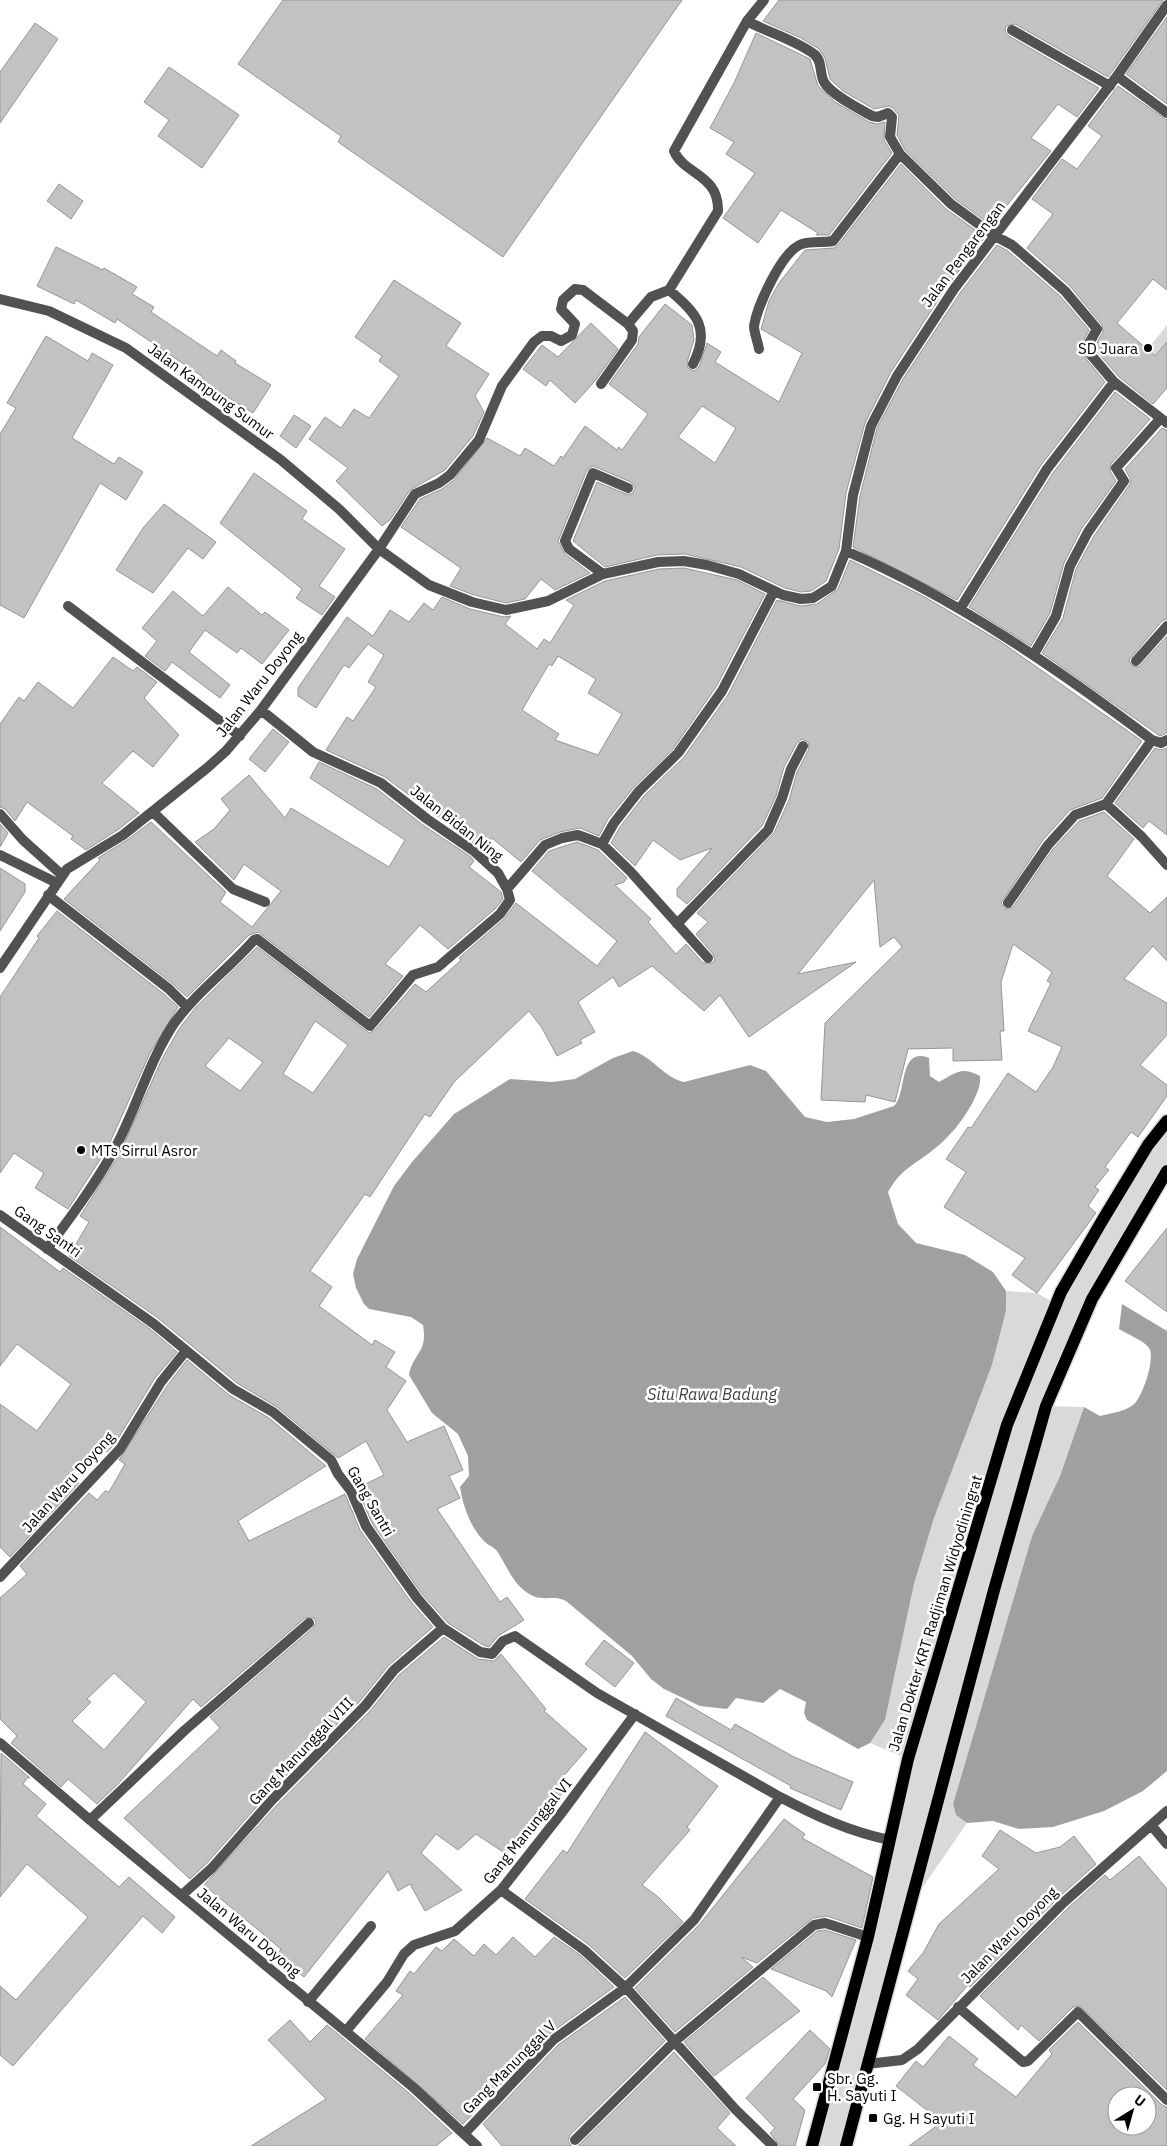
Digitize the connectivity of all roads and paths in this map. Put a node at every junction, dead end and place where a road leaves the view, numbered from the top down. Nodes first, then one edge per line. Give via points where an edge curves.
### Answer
1 (764, 0) edge
2 (1167, 5) edge
3 (747, 21) junction
4 (1012, 30) dead end
5 (1117, 76) junction
6 (1110, 86) junction
7 (1167, 113) edge
8 (900, 154) junction
9 (995, 236) junction
10 (669, 290) junction
11 (0, 299) edge
12 (628, 324) junction
13 (759, 349) dead end
14 (693, 364) dead end
15 (1114, 382) junction
16 (601, 384) dead end
17 (1164, 421) edge
18 (628, 488) dead end
19 (379, 549) junction
20 (846, 551) junction
21 (603, 574) junction
22 (774, 591) junction
23 (68, 606) dead end
24 (960, 609) junction
25 (1167, 626) edge
26 (1034, 654) junction
27 (1136, 661) dead end
28 (261, 710) junction
29 (240, 736) junction
30 (1152, 740) junction
31 (1167, 740) edge
32 (803, 746) dead end
33 (1106, 804) junction
34 (153, 812) junction
35 (0, 814) edge
36 (602, 844) junction
37 (0, 855) edge
38 (1167, 865) edge
39 (60, 879) junction
40 (507, 889) junction
41 (48, 895) junction
42 (265, 902) dead end
43 (1008, 903) dead end
44 (677, 924) junction
45 (708, 958) dead end
46 (0, 968) edge
47 (186, 1006) junction
48 (1167, 1121) edge
49 (1167, 1171) edge
50 (0, 1215) edge
51 (47, 1249) junction
52 (185, 1352) junction
53 (0, 1577) edge
54 (309, 1623) dead end
55 (443, 1628) junction
56 (635, 1714) junction
57 (0, 1743) edge
58 (780, 1797) junction
59 (1167, 1811) edge
60 (90, 1820) junction
61 (1151, 1824) junction
62 (890, 1840) junction
63 (1167, 1844) edge
64 (501, 1890) junction
65 (182, 1895) junction
66 (371, 1926) dead end
67 (868, 1937) junction
68 (625, 1988) junction
69 (308, 2002) junction
70 (958, 2007) junction
71 (346, 2031) junction
72 (674, 2042) junction
73 (867, 2064) junction
74 (1167, 2100) edge
75 (464, 2134) junction
76 (575, 2140) dead end
77 (477, 2146) edge
78 (773, 2146) edge
79 (812, 2146) edge
80 (846, 2146) edge

1 - 3 street
2 - 5 street, Jalan Pengarengan
3 - 8 street via 814,54 830,90 872,116 888,113 892,117 890,137
3 - 10 street via 674,151 708,182 715,194 718,210
4 - 6 street
5 - 6 street, Jalan Pengarengan
5 - 7 street
6 - 9 street, Jalan Pengarengan
8 - 9 street via 951,204
8 - 13 street via 833,241 802,244 794,248 776,273 758,308 754,328
9 - 15 street via 1012,245 1065,291 1097,329 1086,348
9 - 20 street, Jalan Pengarengan via 922,336 881,404 871,426 853,495
10 - 12 street via 651,297
10 - 14 street via 698,319 702,332 699,352
11 - 19 street, Jalan Kampung Sumur via 50,311 126,348 281,460 339,509
12 - 16 street via 633,331 632,340
12 - 19 street, Jalan Waru Doyong via 576,288 563,300 561,309 575,324 575,330 561,341 547,335 538,338 502,386 479,440 450,475 415,494
15 - 17 street
15 - 24 street via 1047,469
17 - 26 street via 1116,468 1124,481 1074,558 1056,616
18 - 21 street via 593,473 565,540 569,549
19 - 21 street, Jalan Kampung Sumur via 429,585 472,602 506,610 548,601
19 - 28 street, Jalan Waru Doyong
20 - 22 street, Jalan Pengarengan via 832,586 813,598 801,599
20 - 24 street
21 - 22 street, Jalan Pengarengan via 658,562 684,561 739,574
22 - 36 street via 709,711 678,753 639,790
23 - 29 street
24 - 26 street
25 - 27 street
26 - 30 street
28 - 29 street, Jalan Waru Doyong
28 - 40 street, Jalan Bidan Ning via 313,752 381,783 475,852 498,873
29 - 34 street, Jalan Waru Doyong
30 - 31 street via 1161,743
30 - 33 street
32 - 44 street via 768,830
33 - 38 street
33 - 43 street via 1074,815
34 - 39 street, Jalan Waru Doyong via 67,869
34 - 42 street via 233,889
35 - 39 street
36 - 40 street via 578,835 545,845
36 - 44 street
37 - 39 street
39 - 41 street, Jalan Waru Doyong
40 - 47 street via 510,900 500,914 438,967 413,975 370,1026 257,939
41 - 46 street, Jalan Waru Doyong
41 - 47 street via 169,989
44 - 45 street
47 - 51 street via 151,1062 114,1151
48 - 62 main road, Jalan Dokter KRT Radjiman Widyodiningrat via 1148,1145 1062,1292 1008,1425 908,1759
49 - 73 main road via 1092,1299 1046,1406
50 - 51 street, Gang Santri
51 - 52 street, Gang Santri via 154,1324
52 - 53 street, Jalan Waru Doyong via 120,1449
52 - 55 street, Gang Santri via 233,1389 273,1412 331,1460 351,1491 366,1526 395,1569
54 - 60 street via 185,1730
55 - 56 street, Gang Santri via 480,1652 492,1654 503,1641 515,1636 597,1693
55 - 65 street, Gang Manunggal VIII via 394,1670 365,1706 272,1800 212,1868
56 - 58 street
56 - 64 street, Gang Manunggal VI
57 - 60 street, Jalan Waru Doyong
58 - 62 street via 863,1835
58 - 68 street, Gang Manunggal V via 694,1920
59 - 61 street, Jalan Waru Doyong
60 - 65 street, Jalan Waru Doyong
61 - 63 street
61 - 70 street, Jalan Waru Doyong via 1063,1903
62 - 67 main road, Jalan Dokter KRT Radjiman Widyodiningrat
64 - 68 street via 584,1950
64 - 71 street, Gang Manunggal VI via 455,1932 414,1945 404,1954 371,2003
65 - 69 street, Jalan Waru Doyong
66 - 69 street
67 - 72 street via 825,1923 814,1925
67 - 79 main road, Jalan Dokter KRT Radjiman Widyodiningrat
68 - 72 street
68 - 75 street, Gang Manunggal V via 553,2040
69 - 71 street, Jalan Waru Doyong
70 - 73 street, Jalan Waru Doyong via 902,2060
70 - 74 street via 1023,2062 1028,2061 1078,2012
71 - 75 street, Jalan Waru Doyong
72 - 76 street
72 - 78 street
73 - 80 main road
75 - 77 street, Jalan Waru Doyong

